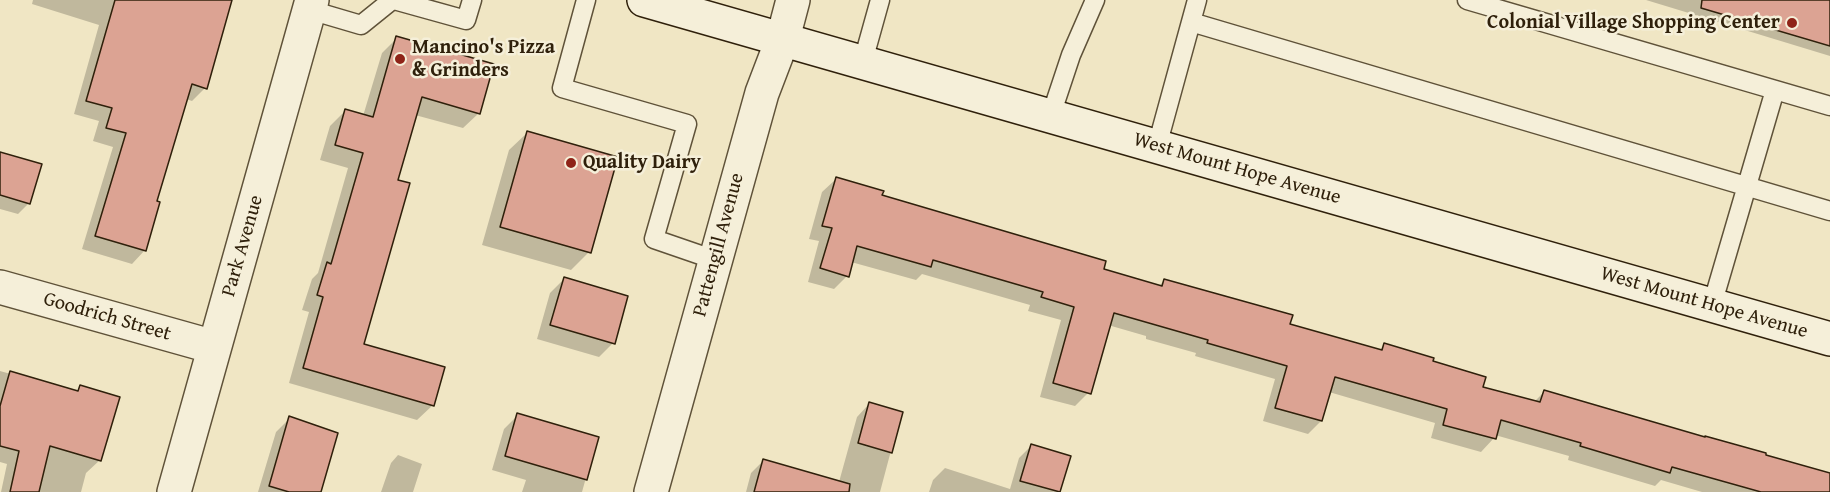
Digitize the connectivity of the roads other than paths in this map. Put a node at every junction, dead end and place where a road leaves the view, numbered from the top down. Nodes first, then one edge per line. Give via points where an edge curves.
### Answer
1 (393, 0) edge
2 (472, 0) edge
3 (586, 0) edge
4 (644, 0) edge
5 (793, 0) edge
6 (880, 0) edge
7 (1095, 0) edge
8 (1197, 0) edge
9 (1467, 0) edge
10 (311, 5) edge
11 (1191, 22) junction
12 (783, 38) junction
13 (863, 61) junction
14 (1775, 90) junction
15 (1830, 106) edge
16 (1051, 115) junction
17 (1157, 146) junction
18 (1747, 187) junction
19 (1830, 212) edge
20 (715, 260) junction
21 (0, 287) edge
22 (1712, 305) junction
23 (1830, 339) edge
24 (214, 347) junction
25 (174, 492) edge
26 (651, 492) edge

1 - 2 lane via 466,20
1 - 10 lane via 361,25
3 - 20 lane via 562,88 687,124 654,239
4 - 12 street, West Mount Hope Avenue
5 - 12 street, Pattengill Avenue
6 - 13 lane
7 - 16 lane
8 - 11 lane
9 - 14 lane
10 - 24 street, Park Avenue
11 - 17 lane
11 - 18 lane
12 - 13 street, West Mount Hope Avenue
12 - 20 street, Pattengill Avenue via 762,93
13 - 16 street, West Mount Hope Avenue
14 - 15 lane
14 - 18 lane
16 - 17 street, West Mount Hope Avenue
17 - 22 street, West Mount Hope Avenue
18 - 19 lane
18 - 22 lane
20 - 26 street, Pattengill Avenue
21 - 24 street, Goodrich Street
22 - 23 street, West Mount Hope Avenue
24 - 25 street, Park Avenue

